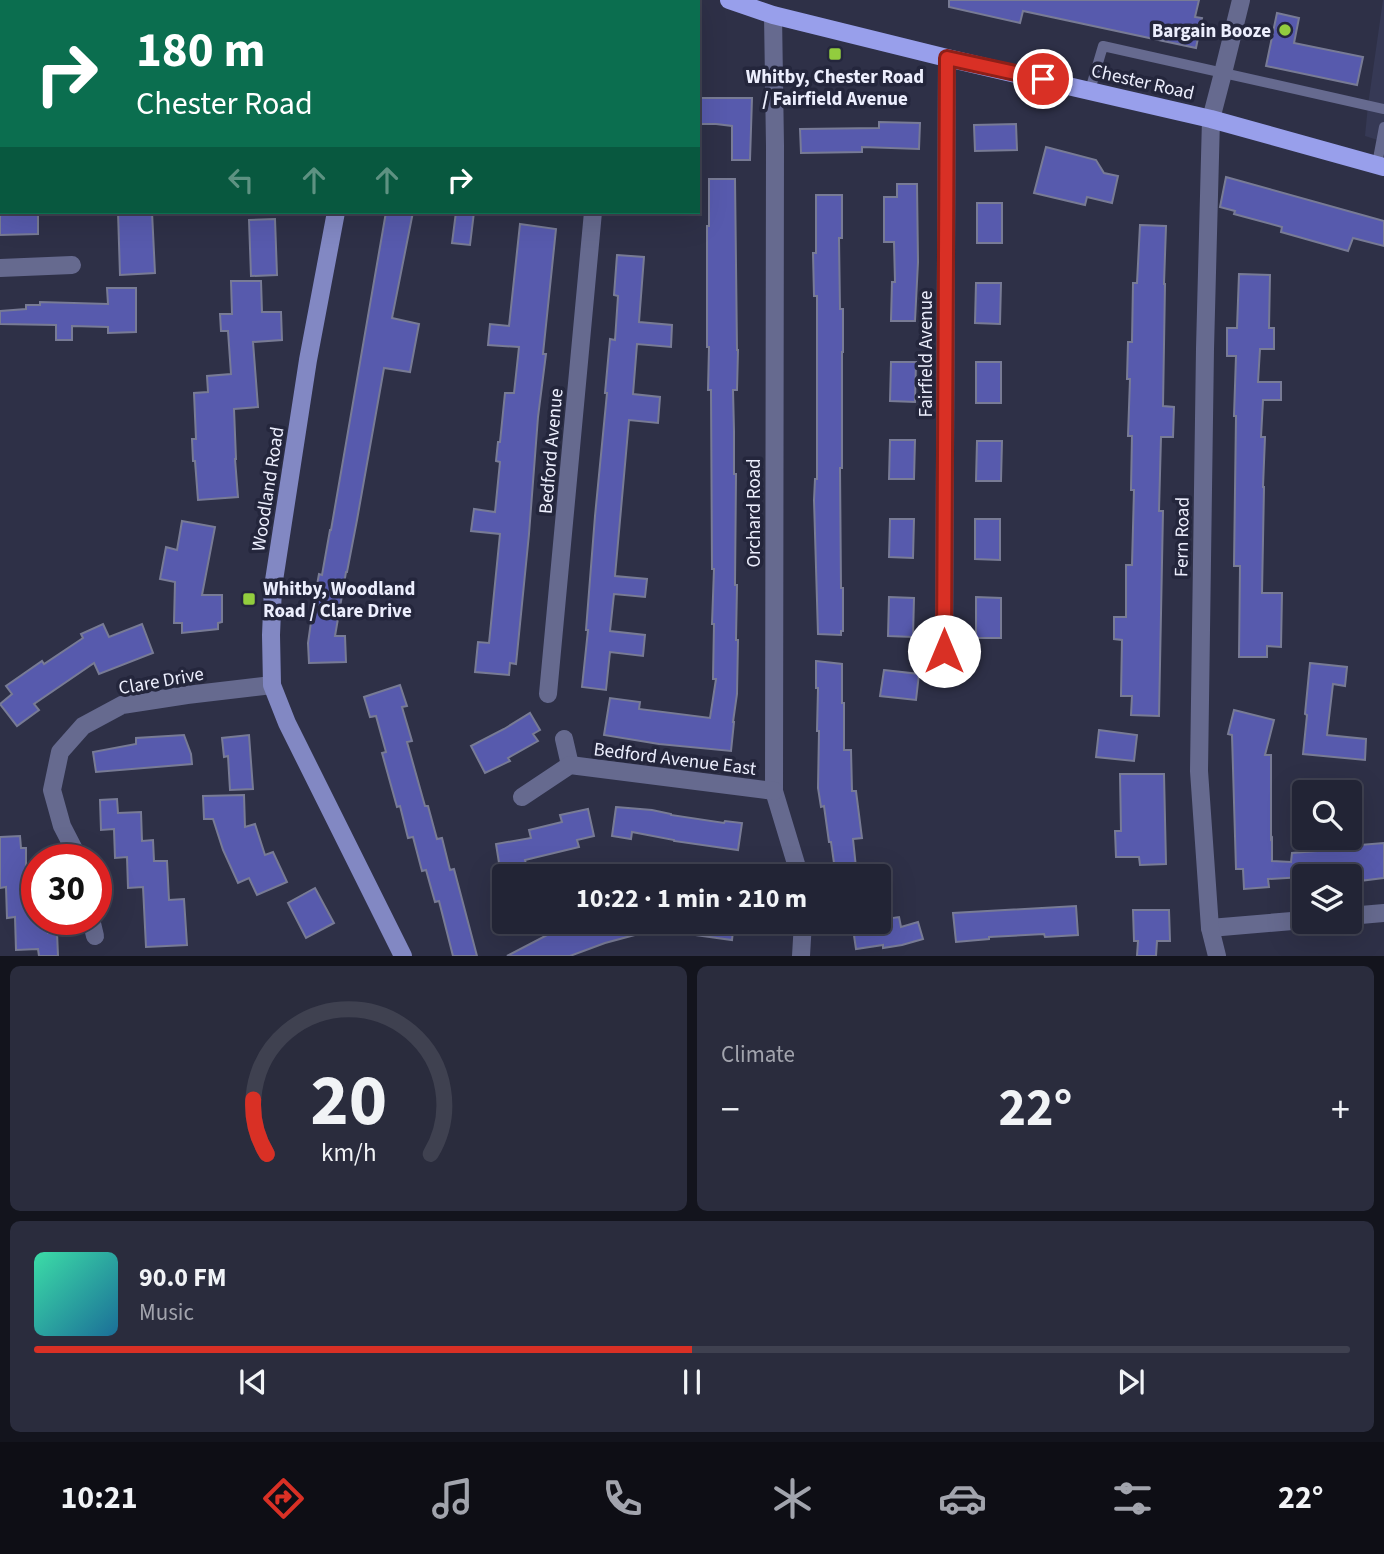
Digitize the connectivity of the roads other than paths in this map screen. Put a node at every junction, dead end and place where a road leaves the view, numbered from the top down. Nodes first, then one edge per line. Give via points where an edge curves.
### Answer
1 (729, 0) edge
2 (1241, 0) edge
3 (773, 15) junction
4 (947, 58) junction
5 (1223, 73) junction
6 (1090, 90) junction
7 (1384, 109) edge
8 (1210, 119) junction
9 (1384, 127) edge
10 (1380, 166) edge
11 (336, 214) edge
12 (593, 214) edge
13 (72, 264) dead end
14 (0, 268) edge
15 (944, 651) dead end
16 (272, 685) junction
17 (548, 694) dead end
18 (564, 739) dead end
19 (569, 765) junction
20 (774, 792) junction
21 (522, 797) dead end
22 (71, 844) edge
23 (796, 864) edge
24 (1384, 913) edge
25 (1362, 915) edge
26 (1292, 921) edge
27 (1210, 928) junction
28 (802, 934) edge
29 (403, 956) edge
30 (801, 956) edge
31 (1217, 956) edge

1 - 3 main road, Chester Road
2 - 5 street, Fern Road
3 - 4 main road, Chester Road
3 - 20 street, Orchard Road
4 - 6 main road, Chester Road
4 - 15 street, Fairfield Avenue
5 - 6 lane via 1103,46
5 - 7 lane
5 - 8 street, Fern Road
6 - 8 main road, Chester Road
8 - 10 main road, Chester Road
8 - 27 street, Fern Road via 1199,771
9 - 10 lane
11 - 16 street, Woodland Road via 273,587
12 - 17 street, Bedford Avenue
13 - 14 street
16 - 22 street, Clare Drive via 122,705 83,726 60,752 52,790
16 - 29 street, Woodland Road
18 - 19 street, Bedford Avenue East
19 - 20 street, Bedford Avenue East
19 - 21 street, Bedford Avenue East
20 - 23 street, Orchard Road
24 - 25 street
26 - 27 street
27 - 31 street, Fern Road
28 - 30 street

